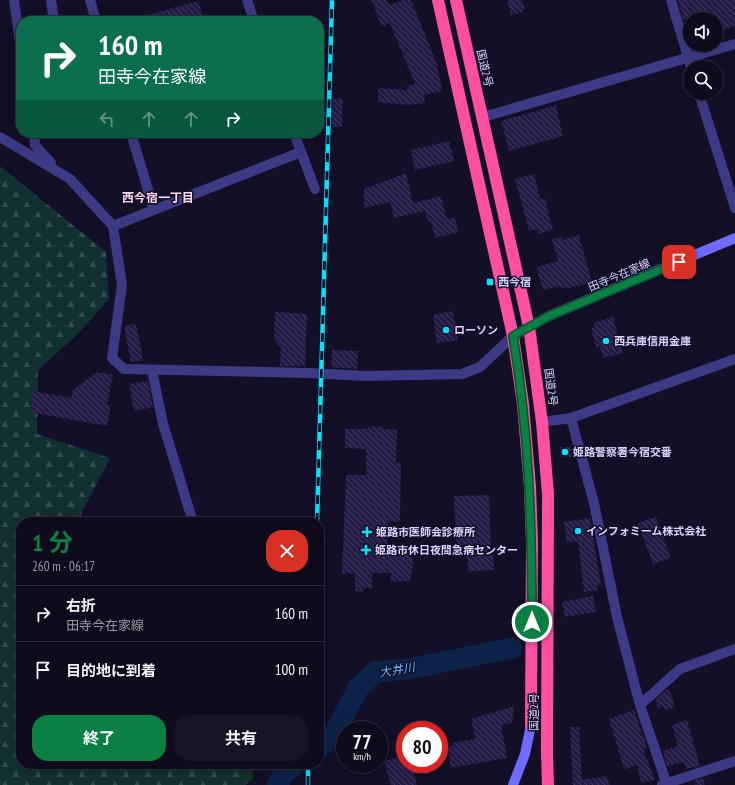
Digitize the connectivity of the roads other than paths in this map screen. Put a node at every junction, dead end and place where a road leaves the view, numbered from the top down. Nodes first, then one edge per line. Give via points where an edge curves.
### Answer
1 (14, 0) edge
2 (51, 0) edge
3 (90, 0) edge
4 (247, 0) edge
5 (438, 0) edge
6 (456, 0) edge
7 (671, 0) edge
8 (16, 16) edge
9 (53, 16) edge
10 (95, 16) edge
11 (252, 16) edge
12 (735, 44) edge
13 (688, 60) edge
14 (694, 60) edge
15 (683, 64) edge
16 (701, 100) edge
17 (483, 117) junction
18 (0, 137) edge
19 (34, 138) edge
20 (132, 138) edge
21 (296, 138) edge
22 (301, 152) junction
23 (58, 171) junction
24 (315, 189) dead end
25 (735, 208) edge
26 (154, 210) junction
27 (113, 226) junction
28 (735, 238) edge
29 (529, 327) junction
30 (513, 336) junction
31 (735, 359) edge
32 (152, 370) junction
33 (571, 418) junction
34 (542, 422) junction
35 (191, 517) edge
36 (735, 649) edge
37 (640, 705) junction
38 (531, 725) joint
39 (735, 761) edge
40 (513, 785) edge
41 (548, 785) edge
42 (665, 785) edge

1 - 8 street
2 - 9 street
3 - 10 street
4 - 11 street
5 - 30 highway, 国道2号
6 - 17 highway, 国道2号
7 - 13 street
12 - 14 street
15 - 17 street
16 - 25 street
17 - 29 highway, 国道2号
18 - 23 street
19 - 23 street via 35,145
20 - 26 street
21 - 22 street
22 - 24 street
22 - 26 street
23 - 27 street via 70,179
26 - 27 street
27 - 32 street via 122,285 112,358 124,369
28 - 29 main road, 田寺今在家線 via 549,316
29 - 30 main road, 田寺今在家線
29 - 34 highway, 国道2号
30 - 32 street via 480,367 462,374 366,376
30 - 38 highway, 国道2号 via 526,430 530,487
31 - 33 street
32 - 35 street via 163,424
33 - 34 street
33 - 37 street via 594,503 617,617
34 - 41 highway, 国道2号 via 548,494
36 - 37 street via 680,669
37 - 42 street
38 - 40 main road via 525,754
39 - 42 street

